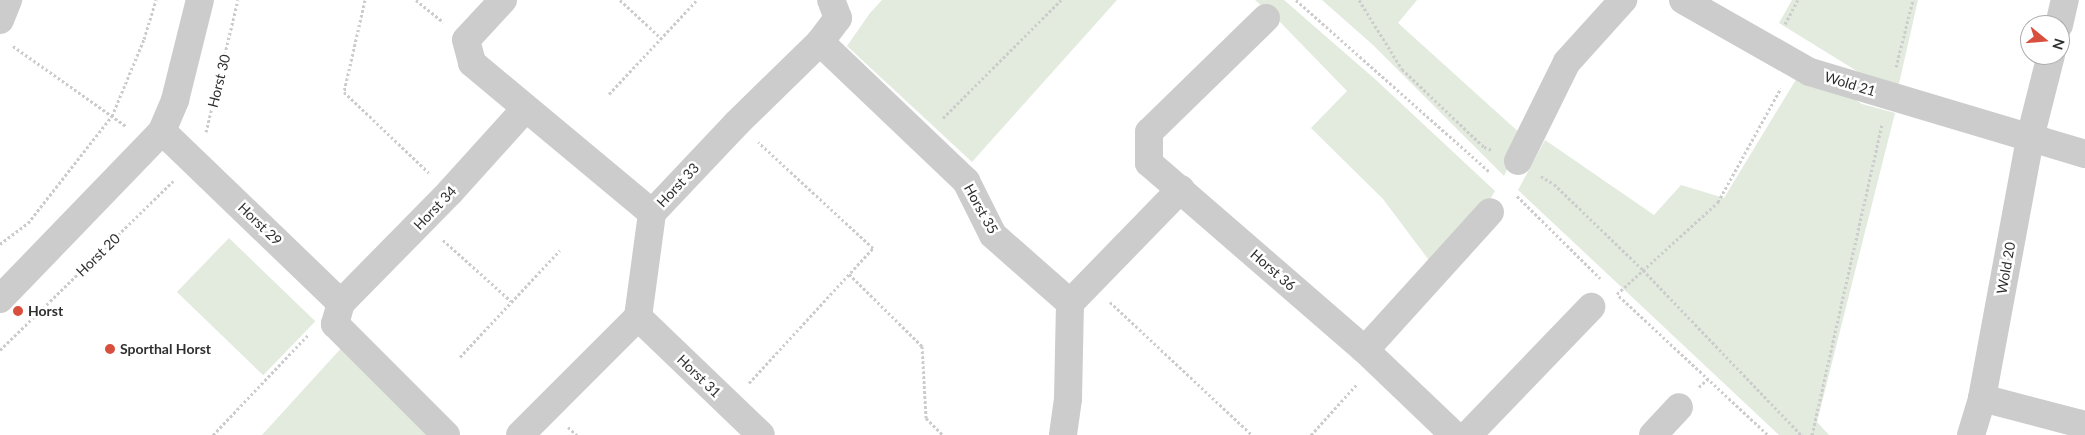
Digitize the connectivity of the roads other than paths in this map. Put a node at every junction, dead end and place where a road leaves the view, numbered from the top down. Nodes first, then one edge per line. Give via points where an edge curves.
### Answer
1 (8, 0) edge
2 (200, 0) edge
3 (503, 0) edge
4 (831, 0) edge
5 (1623, 0) edge
6 (1683, 0) edge
7 (2065, 0) edge
8 (2061, 15) edge
9 (1266, 18) dead end
10 (4, 31) edge
11 (820, 42) junction
12 (2048, 65) edge
13 (525, 109) junction
14 (156, 138) junction
15 (2030, 138) junction
16 (2085, 154) edge
17 (1518, 160) road end
18 (1181, 189) junction
19 (1490, 212) dead end
20 (652, 213) junction
21 (0, 299) edge
22 (1070, 303) junction
23 (1591, 306) dead end
24 (338, 314) junction
25 (638, 317) junction
26 (1371, 356) junction
27 (1982, 398) junction
28 (1679, 407) dead end
29 (2085, 425) edge
30 (446, 435) edge
31 (520, 435) edge
32 (761, 435) edge
33 (1063, 435) edge
34 (1454, 435) edge
35 (1468, 435) edge
36 (1653, 435) edge
37 (1971, 435) edge

1 - 10 street
2 - 14 street via 175,100
3 - 13 street via 466,40 472,63
4 - 11 street, Horst 33 via 838,18
5 - 17 street via 1567,62
6 - 15 street, Wold 21 via 1810,72
7 - 8 street
9 - 18 street, Horst 36 via 1149,132 1149,163
11 - 20 street, Horst 33
11 - 22 street, Horst 35 via 966,181 993,236
12 - 15 street, Wold 20
13 - 20 street
13 - 24 street, Horst 34
14 - 21 street
14 - 24 street, Horst 29 via 195,160
15 - 16 street
15 - 27 street, Wold 20
18 - 22 street
18 - 26 street, Horst 36
19 - 26 street
20 - 25 street, Horst 33
22 - 33 street via 1068,399
23 - 35 street
24 - 30 street, Horst 29
25 - 31 street
25 - 32 street, Horst 31
26 - 34 street, Horst 36
27 - 29 street
27 - 37 street, Wold 20
28 - 36 street

